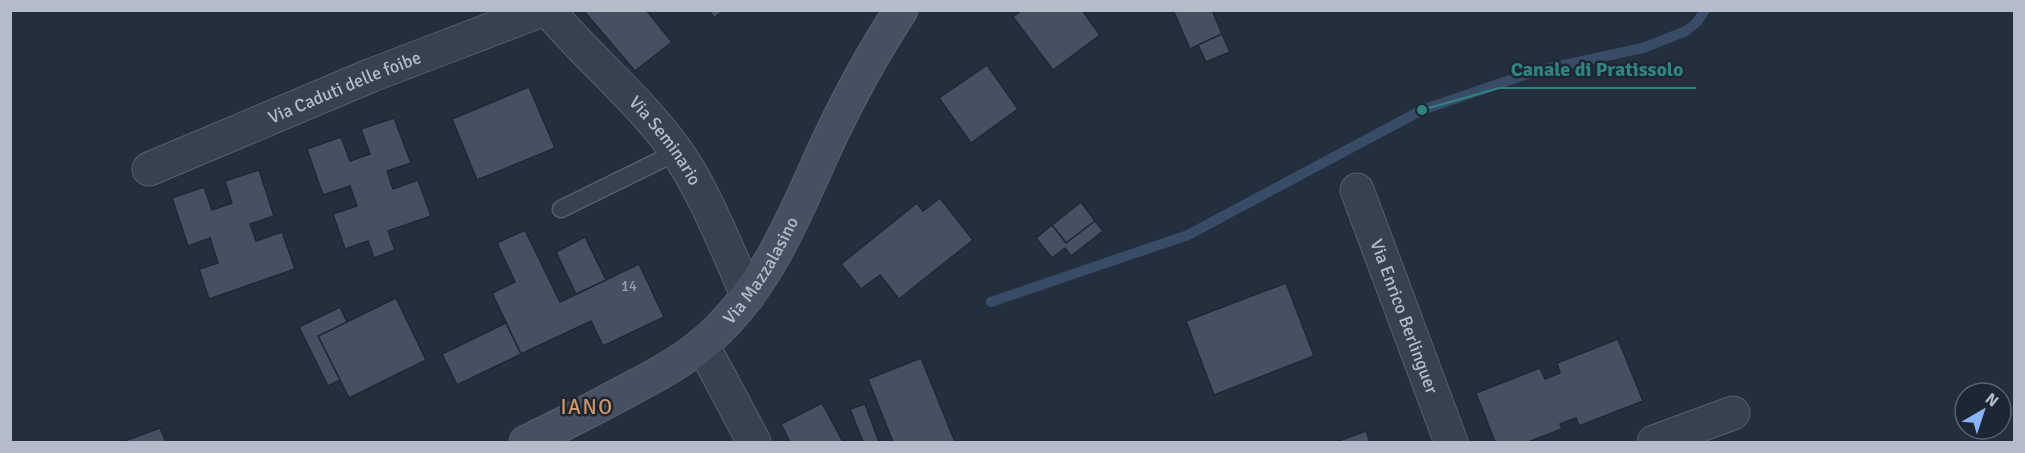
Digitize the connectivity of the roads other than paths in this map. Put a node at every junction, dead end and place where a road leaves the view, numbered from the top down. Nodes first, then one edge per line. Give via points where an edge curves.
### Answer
1 (542, 10) edge
2 (548, 10) edge
3 (901, 10) edge
4 (677, 152) junction
5 (149, 169) dead end
6 (1357, 190) dead end
7 (561, 208) dead end
8 (747, 296) junction
9 (702, 344) junction
10 (1733, 413) dead end
11 (526, 442) edge
12 (754, 442) edge
13 (1451, 442) edge
14 (1654, 442) edge

1 - 5 street, Via Caduti delle foibe via 372,75
2 - 4 street, Via Seminario
3 - 8 main road, Via Mazzalasino via 865,69 776,252
4 - 7 lane
4 - 8 street, Via Seminario
6 - 13 street, Via Enrico Berlinguer
8 - 9 main road, Via Mazzalasino
9 - 11 main road, Via Mazzalasino via 678,363
9 - 12 street
10 - 14 street

